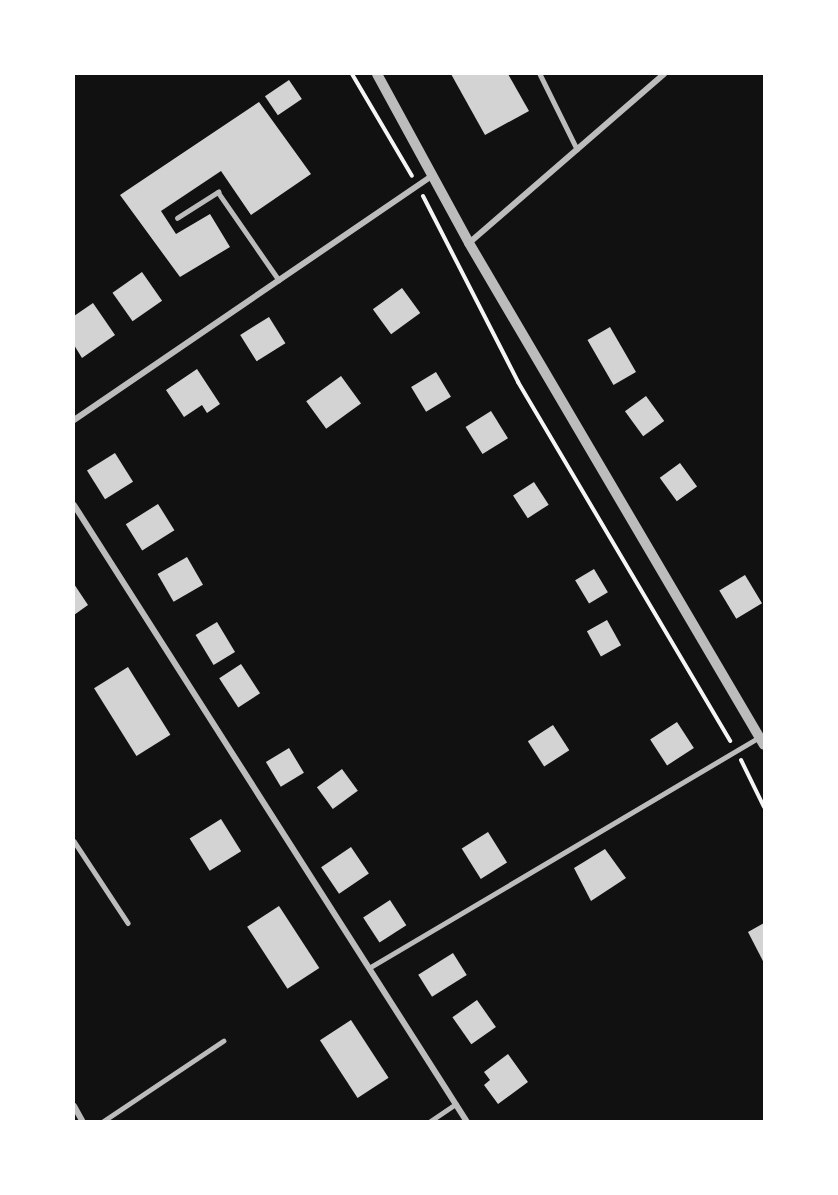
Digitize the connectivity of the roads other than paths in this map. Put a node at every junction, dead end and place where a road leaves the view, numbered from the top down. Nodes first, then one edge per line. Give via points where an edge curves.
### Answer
1 (377, 74) edge
2 (540, 74) edge
3 (664, 74) edge
4 (577, 148) junction
5 (433, 175) junction
6 (177, 218) dead end
7 (469, 243) junction
8 (279, 280) junction
9 (74, 420) edge
10 (74, 505) edge
11 (762, 740) edge
12 (74, 841) edge
13 (128, 922) dead end
14 (369, 968) junction
15 (223, 1041) dead end
16 (456, 1104) junction
17 (74, 1106) edge
18 (83, 1122) edge
19 (102, 1122) edge
20 (429, 1122) edge
21 (467, 1122) edge

1 - 5 street
2 - 4 lane
3 - 4 street
4 - 7 street
5 - 7 street
5 - 8 street
6 - 8 lane via 218,192
7 - 11 street
8 - 9 street
10 - 14 street
11 - 14 lane
12 - 13 lane
14 - 16 street
15 - 19 lane
16 - 20 lane
16 - 21 street
17 - 18 street

